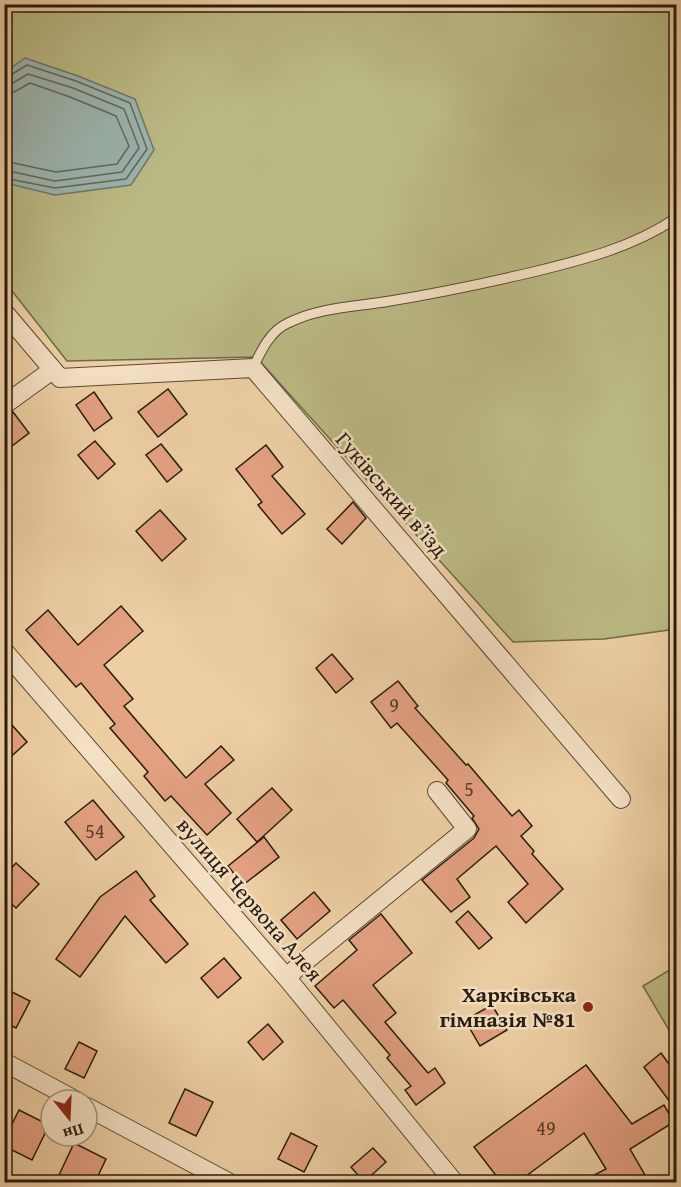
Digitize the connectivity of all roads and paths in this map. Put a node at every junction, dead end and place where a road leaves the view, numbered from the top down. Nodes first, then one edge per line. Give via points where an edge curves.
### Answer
1 (676, 218) edge
2 (4, 312) edge
3 (253, 368) junction
4 (56, 374) junction
5 (4, 405) edge
6 (4, 651) edge
7 (438, 791) dead end
8 (621, 799) dead end
9 (286, 977) junction
10 (4, 1062) edge
11 (53, 1088) edge
12 (99, 1113) edge
13 (228, 1182) edge
14 (454, 1182) edge

1 - 3 lane via 635,241 572,263 483,284 322,311 286,323 263,344
2 - 4 street
3 - 4 street
3 - 8 street, Гуківський в’їзд
4 - 5 street
6 - 9 street, вулиця Червона Алея
7 - 9 street via 466,829
9 - 14 street, вулиця Червона Алея
10 - 11 street
12 - 13 street

